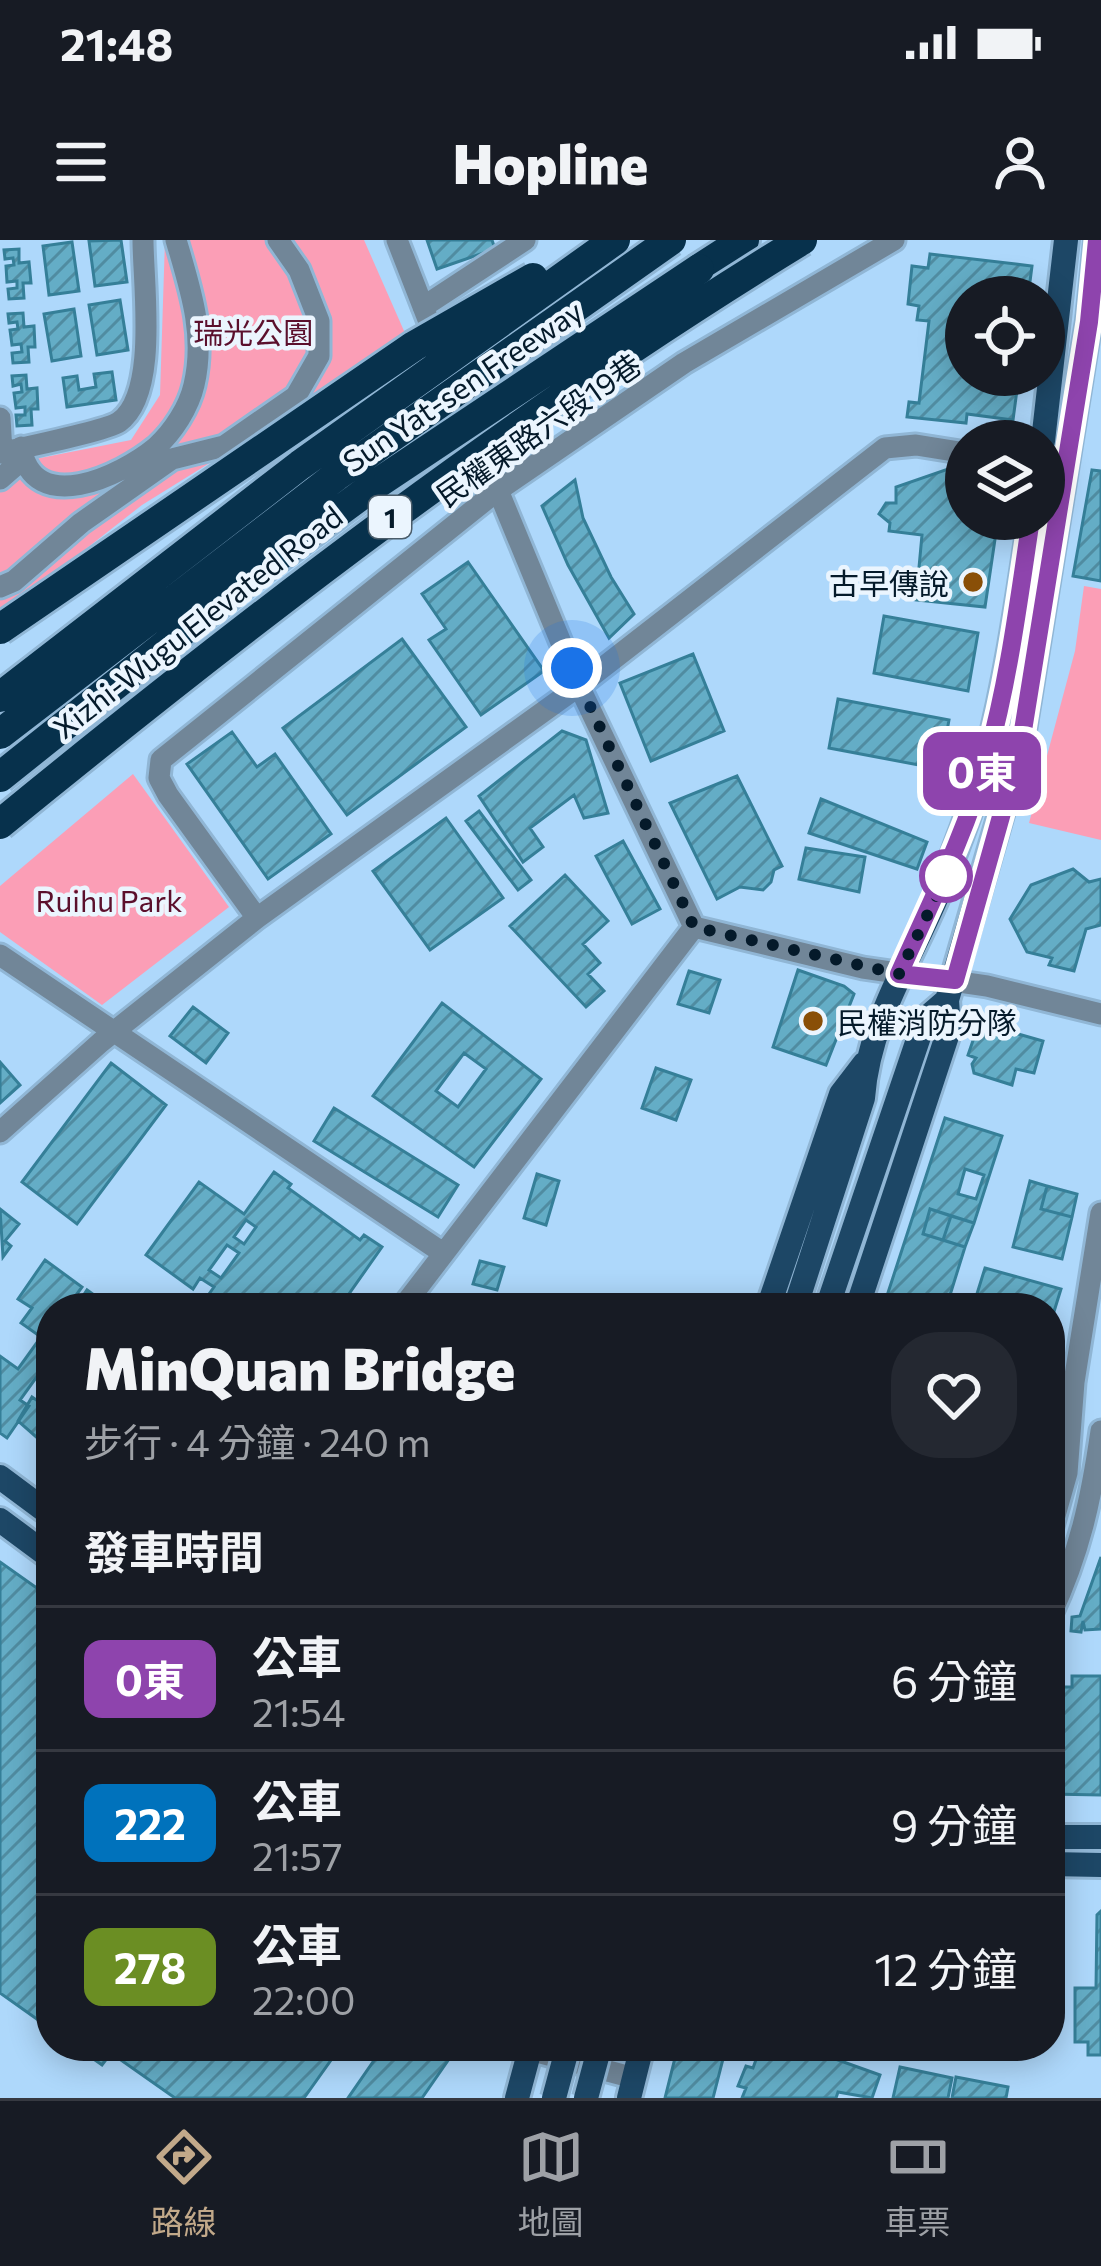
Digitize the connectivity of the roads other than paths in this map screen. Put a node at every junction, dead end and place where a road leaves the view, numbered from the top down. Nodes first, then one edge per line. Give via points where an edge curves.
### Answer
1 (142, 240) edge
2 (176, 240) edge
3 (278, 240) edge
4 (398, 240) edge
5 (525, 240) edge
6 (601, 240) edge
7 (615, 240) edge
8 (671, 240) edge
9 (744, 240) edge
10 (802, 240) edge
11 (894, 240) edge
12 (1066, 240) edge
13 (1097, 240) edge
14 (423, 308) junction
15 (1095, 322) edge
16 (0, 418) edge
17 (1045, 420) edge
18 (945, 450) edge
19 (11, 453) edge
20 (0, 479) edge
21 (497, 491) junction
22 (1028, 540) edge
23 (0, 587) edge
24 (0, 629) edge
25 (579, 686) junction
26 (0, 697) edge
27 (0, 734) edge
28 (0, 776) edge
29 (0, 824) edge
30 (257, 918) junction
31 (694, 927) junction
32 (0, 955) edge
33 (899, 974) junction
34 (951, 990) junction
35 (1101, 1014) edge
36 (116, 1030) junction
37 (866, 1063) junction
38 (0, 1132) edge
39 (1101, 1213) edge
40 (443, 1252) junction
41 (413, 1293) edge
42 (773, 1293) edge
43 (800, 1293) edge
44 (831, 1293) edge
45 (862, 1293) edge
46 (1073, 1430) junction
47 (1101, 1430) edge
48 (0, 1477) edge
49 (1065, 1480) edge
50 (36, 1504) edge
51 (0, 1520) edge
52 (36, 1547) edge
53 (1065, 1584) edge
54 (1065, 1837) edge
55 (1101, 1838) edge
56 (1065, 1864) edge
57 (1101, 1865) edge
58 (527, 2061) edge
59 (564, 2061) edge
60 (564, 2061) edge
61 (596, 2061) edge
62 (631, 2088) edge
63 (517, 2098) edge
64 (554, 2098) edge
65 (586, 2098) edge

1 - 19 street via 145,367 135,402 118,423
2 - 19 street via 200,325 194,386 179,419 133,462 68,489 33,474
3 - 23 street via 319,321 320,356 296,397 224,446 172,459
4 - 14 street
5 - 14 street
6 - 24 highway, bridge via 414,346
7 - 26 highway, Xizhi-Wugu Elevated Road, bridge via 300,465
8 - 27 highway, Sun Yat-sen Freeway / 1, bridge via 336,476
9 - 28 highway, Sun Yat-sen Freeway / 1, bridge via 372,488
10 - 29 highway, Xizhi-Wugu Elevated Road / 1, bridge via 352,544
11 - 21 street, 民權東路六段19巷 via 684,363
12 - 17 main road
13 - 15 main road
14 - 21 street
15 - 34 main road via 1020,749
16 - 19 street
18 - 25 street via 885,448
19 - 20 street
21 - 25 street
21 - 30 street, 民權東路六段19巷 via 161,760 168,795
22 - 33 main road via 987,758
25 - 30 street
25 - 31 street
30 - 36 street
31 - 33 street
31 - 40 street
32 - 36 street
33 - 34 street
33 - 37 main road
34 - 35 street
34 - 44 main road via 925,1019
34 - 45 main road via 949,1030
36 - 38 street
36 - 40 street
37 - 42 main road via 841,1094
37 - 43 main road via 863,1098
39 - 46 street
40 - 41 street
46 - 47 street
46 - 49 street
47 - 53 street via 1090,1512
48 - 50 main road
51 - 52 main road
54 - 55 main road
56 - 57 main road
58 - 63 main road
59 - 64 main road, bridge
60 - 62 street
61 - 65 main road, bridge

